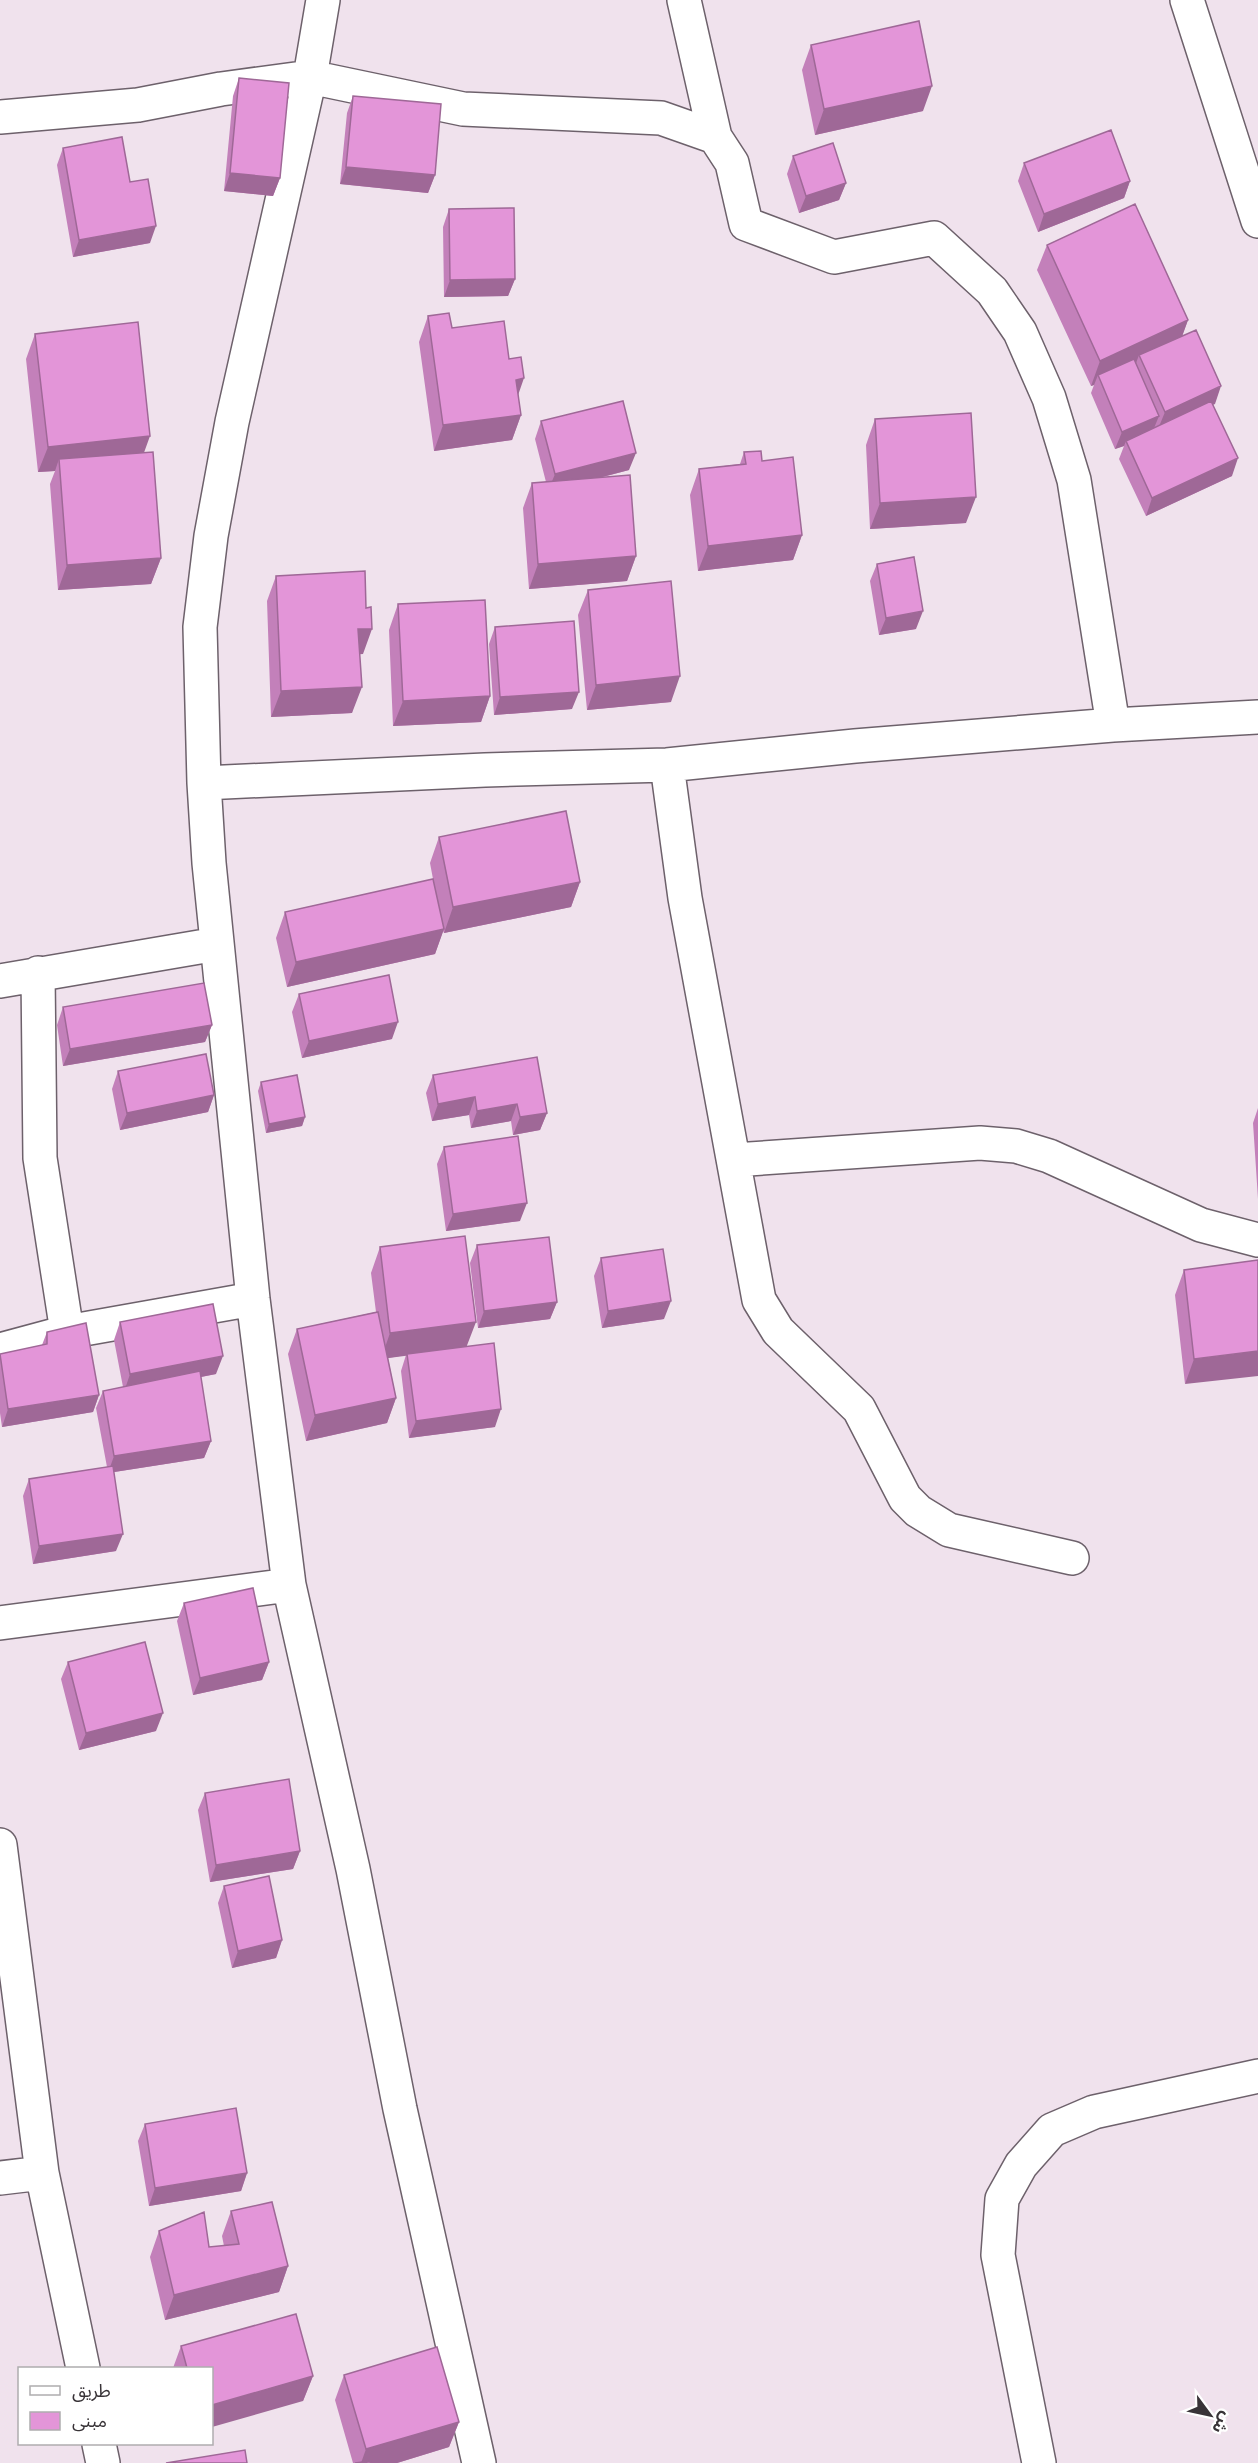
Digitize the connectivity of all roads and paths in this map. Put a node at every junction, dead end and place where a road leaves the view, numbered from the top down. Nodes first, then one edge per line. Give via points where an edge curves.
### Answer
1 (323, 0) edge
2 (684, 0) edge
3 (1187, 0) edge
4 (310, 77) junction
5 (0, 117) edge
6 (715, 137) junction
7 (1258, 221) edge
8 (1258, 717) edge
9 (1113, 725) junction
10 (667, 765) junction
11 (204, 783) junction
12 (217, 944) junction
13 (38, 973) junction
14 (0, 981) edge
15 (734, 1160) junction
16 (1258, 1240) edge
17 (254, 1299) junction
18 (67, 1332) junction
19 (0, 1350) edge
20 (1072, 1558) dead end
21 (289, 1585) junction
22 (0, 1623) edge
23 (0, 1845) edge
24 (1258, 2076) edge
25 (42, 2173) junction
26 (0, 2178) edge
27 (83, 2367) edge
28 (99, 2445) edge
29 (103, 2463) edge
30 (479, 2463) edge
31 (1039, 2463) edge

1 - 4 street
2 - 6 street
3 - 7 street
4 - 5 street via 138,105
4 - 6 street via 463,109 661,118
4 - 11 street via 231,422 211,536 201,627
6 - 9 street via 732,163 746,224 834,257 934,238 992,291 1020,332 1049,398 1074,480
8 - 9 street
9 - 10 street
10 - 11 street
10 - 15 street via 685,898
11 - 12 street
12 - 13 street
12 - 17 street
13 - 14 street
13 - 18 street via 40,1158
15 - 16 street via 980,1143 1016,1146 1049,1156 1201,1225
15 - 20 street via 759,1300 778,1331 859,1409 905,1498 949,1530
17 - 18 street
17 - 21 street
18 - 19 street
21 - 22 street
21 - 30 street
23 - 25 street
24 - 31 street via 1094,2112 1052,2130 1021,2165 1002,2199 998,2255
25 - 26 street
25 - 27 street
28 - 29 street

